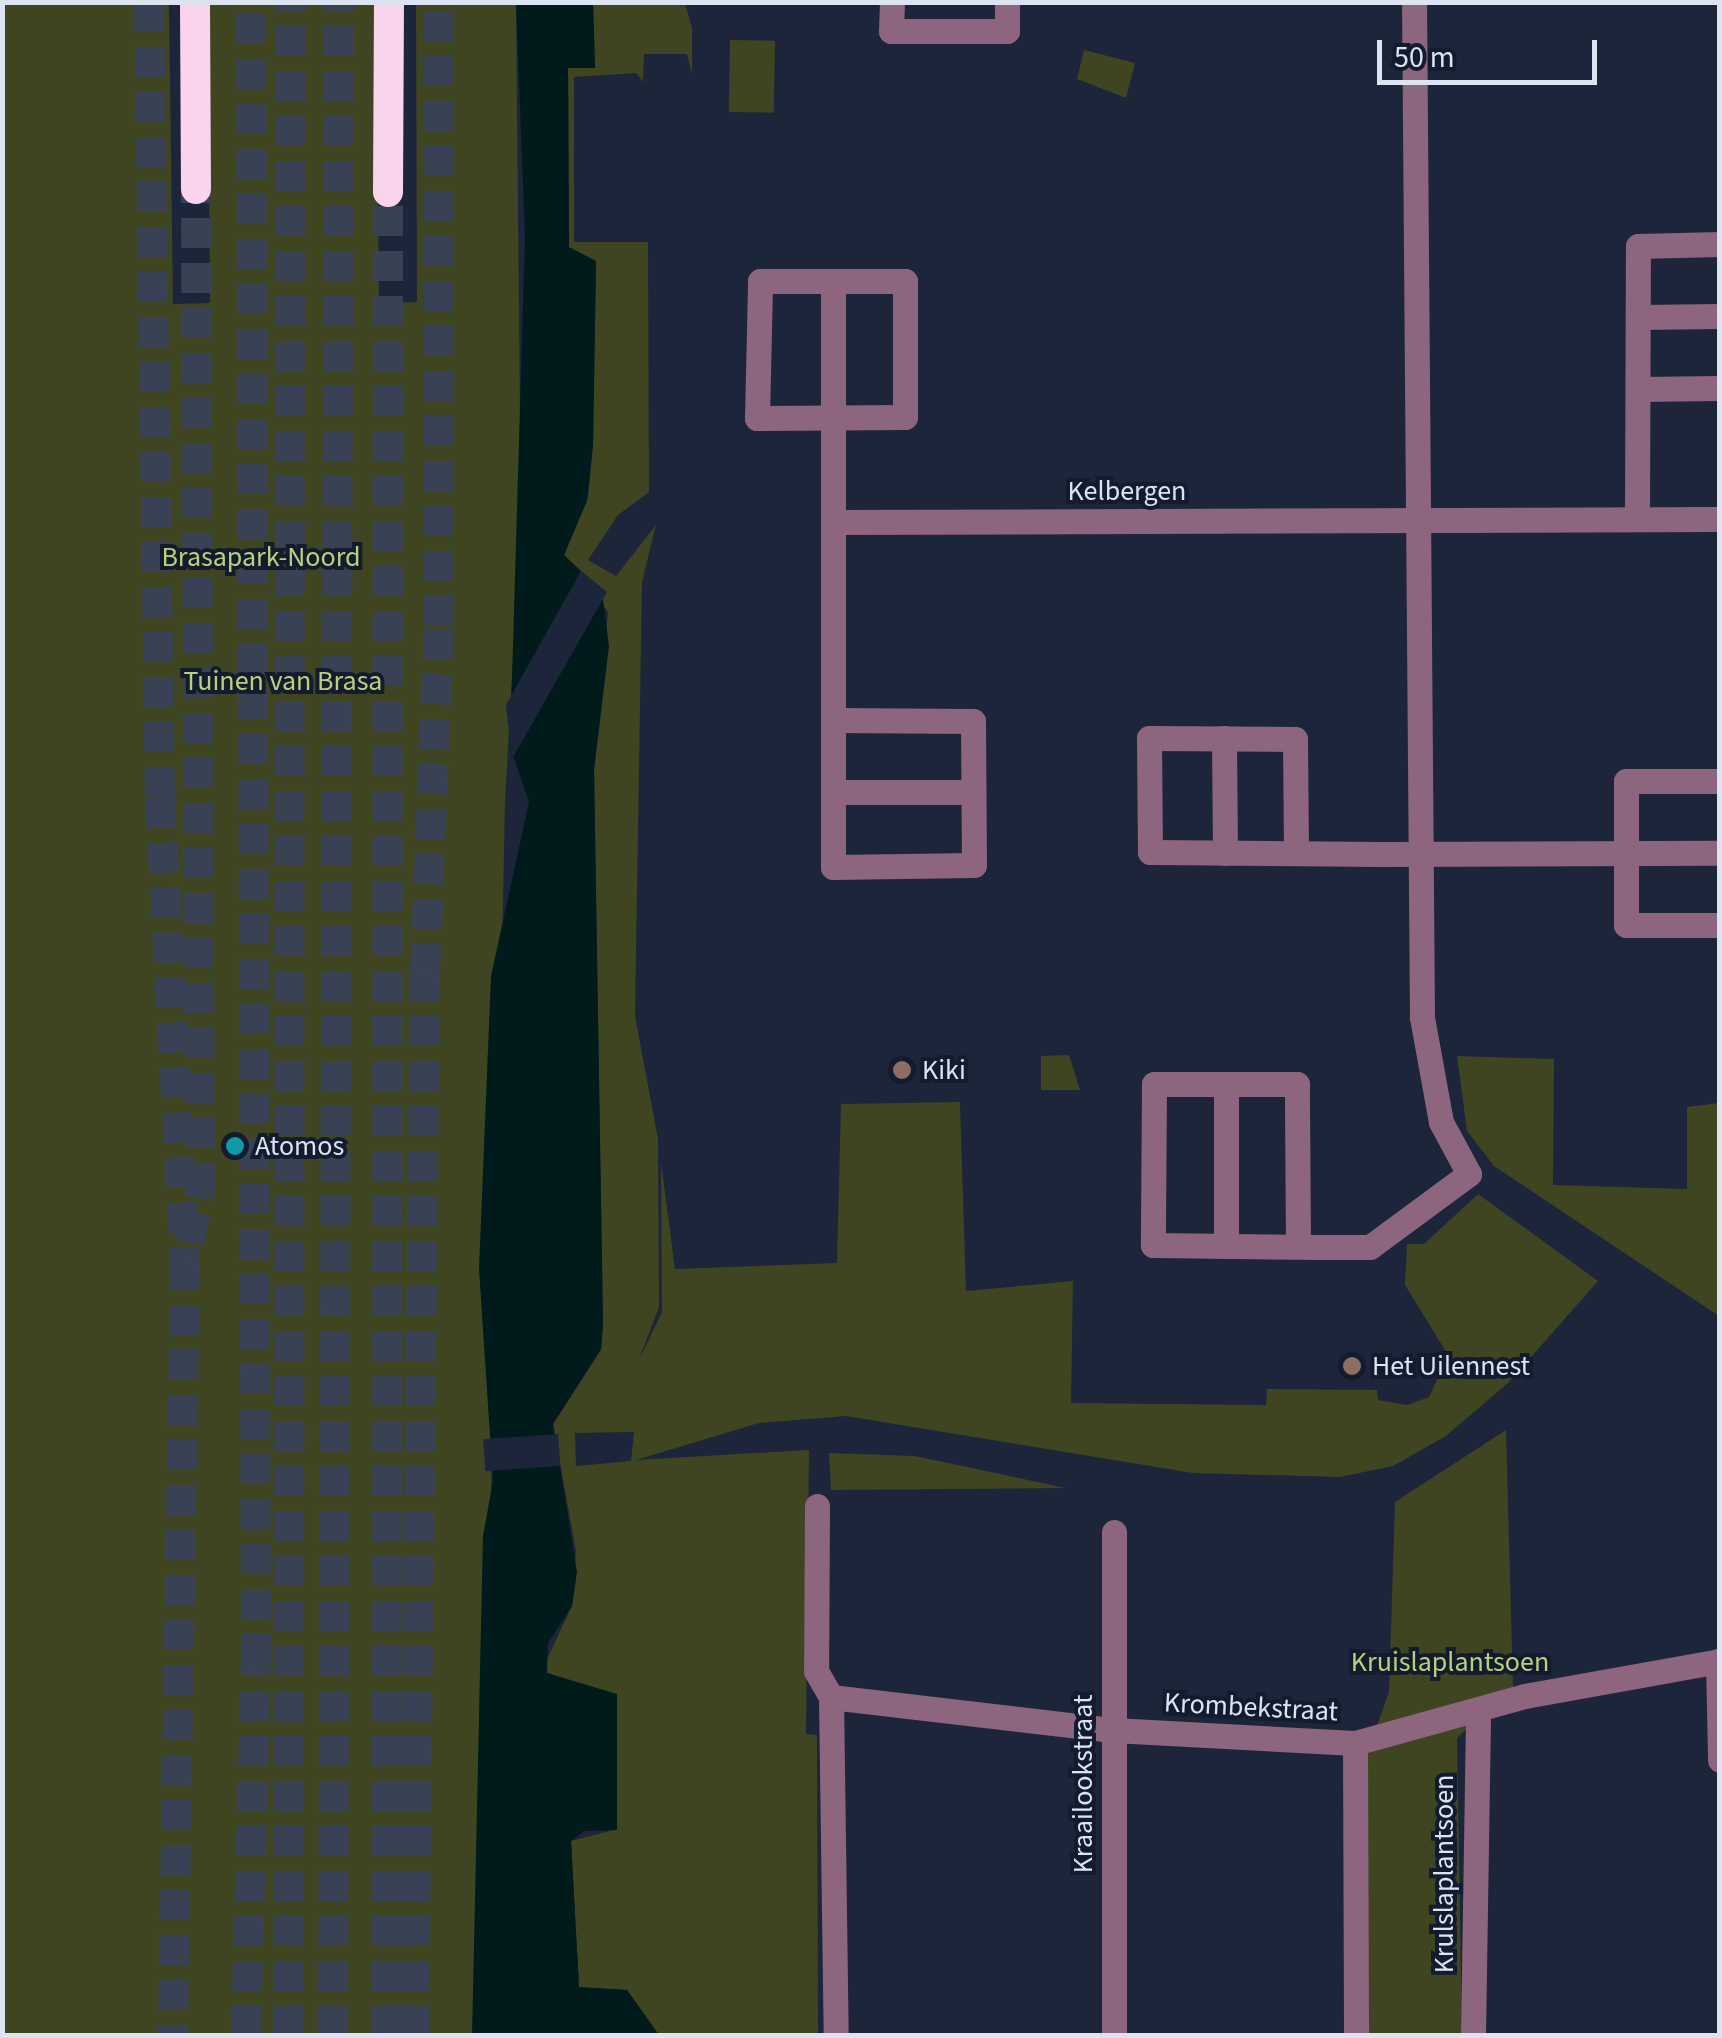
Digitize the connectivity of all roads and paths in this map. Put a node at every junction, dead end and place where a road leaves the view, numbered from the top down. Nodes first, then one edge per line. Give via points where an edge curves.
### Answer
1 (195, 2) edge
2 (389, 2) edge
3 (892, 2) edge
4 (1007, 2) edge
5 (1414, 2) edge
6 (196, 189) tunnel mouth
7 (388, 192) tunnel mouth
8 (1720, 244) edge
9 (833, 281) junction
10 (1638, 316) junction
11 (1720, 316) edge
12 (1720, 388) edge
13 (1638, 389) junction
14 (834, 419) junction
15 (1637, 518) junction
16 (1720, 518) edge
17 (1421, 520) junction
18 (834, 522) junction
19 (834, 720) junction
20 (1224, 738) junction
21 (1720, 780) edge
22 (833, 792) junction
23 (973, 792) junction
24 (1225, 852) junction
25 (1296, 853) junction
26 (1720, 853) edge
27 (1423, 854) junction
28 (1626, 854) junction
29 (1720, 925) edge
30 (1226, 1084) junction
31 (1226, 1246) junction
32 (1298, 1246) junction
33 (816, 1506) dead end
34 (1114, 1532) dead end
35 (1719, 1661) edge
36 (831, 1697) junction
37 (1478, 1712) junction
38 (1113, 1730) junction
39 (1355, 1743) junction
40 (1720, 1760) edge
41 (836, 2036) edge
42 (1114, 2036) edge
43 (1356, 2036) edge
44 (1473, 2036) edge

1 - 6 highway
2 - 7 highway
3 - 4 street via 892,31 1007,31
5 - 17 street
8 - 10 street via 1638,246
9 - 14 street
9 - 14 street via 905,281 905,417
9 - 14 street via 760,281 757,418
10 - 11 street
10 - 13 street
12 - 13 street
13 - 15 street
14 - 18 street
15 - 16 street, Kelbergen
15 - 17 street, Kelbergen
17 - 18 street, Kelbergen
17 - 27 street
18 - 19 street
19 - 22 street
19 - 23 street via 972,721
20 - 24 street
20 - 24 street via 1150,738 1150,852
20 - 25 street via 1295,738
21 - 28 street via 1626,781
22 - 23 street
22 - 23 street via 832,866 974,864
24 - 25 street
25 - 27 street
26 - 28 street
27 - 28 street
27 - 32 street via 1429,1074 1470,1174 1388,1240
28 - 29 street via 1626,925
30 - 31 street
30 - 31 street via 1154,1084 1153,1246
30 - 32 street via 1298,1084
31 - 32 street
33 - 36 street via 816,1671
34 - 38 street, Kraailookstraat
35 - 37 street, Krombekstraat
35 - 40 street
36 - 38 street, Krombekstraat
36 - 41 street
37 - 39 street, Krombekstraat
37 - 44 street, Krulslaplantsoen
38 - 39 street, Krombekstraat
38 - 42 street, Kraailookstraat
39 - 43 street

